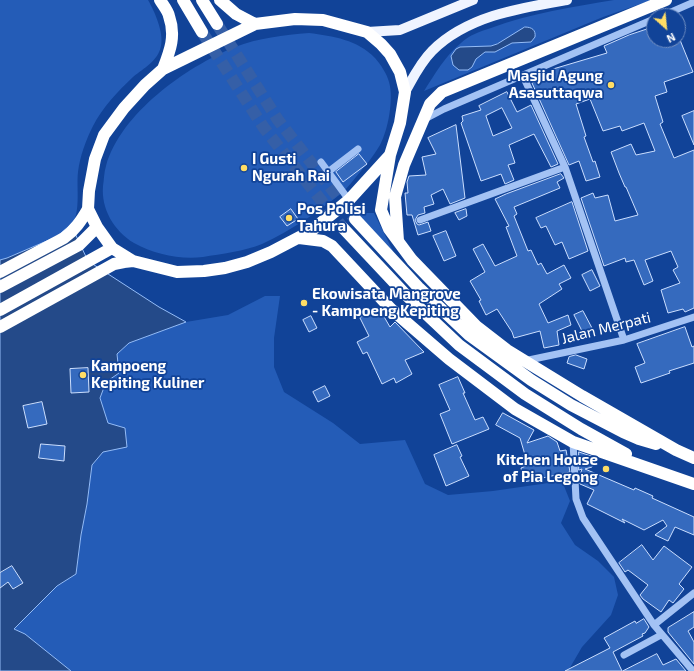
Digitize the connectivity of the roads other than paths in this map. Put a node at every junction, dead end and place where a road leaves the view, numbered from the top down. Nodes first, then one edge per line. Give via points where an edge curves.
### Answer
1 (160, 0) edge
2 (183, 0) edge
3 (202, 0) edge
4 (220, 0) edge
5 (473, 0) edge
6 (567, 0) edge
7 (666, 0) edge
8 (694, 2) edge
9 (680, 8) edge
10 (646, 22) edge
11 (217, 24) tunnel mouth
12 (255, 24) junction
13 (202, 32) tunnel mouth
14 (367, 32) junction
15 (163, 69) junction
16 (523, 76) junction
17 (405, 92) junction
18 (421, 122) junction
19 (358, 149) dead end
20 (390, 155) junction
21 (321, 162) dead end
22 (565, 167) junction
23 (328, 172) junction
24 (350, 200) junction
25 (88, 209) junction
26 (355, 219) tunnel mouth
27 (420, 220) dead end
28 (343, 228) tunnel mouth
29 (94, 231) junction
30 (299, 238) junction
31 (398, 243) junction
32 (112, 248) junction
33 (133, 261) junction
34 (0, 272) edge
35 (0, 287) edge
36 (0, 310) edge
37 (694, 317) edge
38 (0, 327) edge
39 (624, 340) junction
40 (524, 361) junction
41 (573, 442) junction
42 (676, 450) junction
43 (694, 458) edge
44 (660, 471) junction
45 (694, 484) edge
46 (694, 593) edge
47 (654, 625) junction
48 (661, 635) junction
49 (624, 655) dead end
50 (693, 671) edge

1 - 15 highway via 169,16 172,32 172,45
2 - 13 highway
3 - 11 highway
4 - 12 highway via 236,14
5 - 14 main road via 400,30
6 - 17 main road via 497,15 467,26 431,52 420,65
7 - 18 highway via 442,92 430,104
8 - 9 street
10 - 16 street
12 - 14 highway via 295,19 324,20
12 - 15 highway
14 - 17 highway via 390,54 400,72
15 - 25 highway via 124,108 104,135 92,170
16 - 18 street via 444,108
16 - 22 street
17 - 20 highway via 400,123
18 - 31 highway via 395,197
19 - 23 street
20 - 24 highway
20 - 31 highway via 381,210
21 - 23 street
22 - 27 street
22 - 39 street
23 - 24 street
24 - 30 highway
25 - 29 highway
25 - 34 highway via 73,231 64,238
26 - 42 highway via 418,287 469,334 531,380 578,409 623,432
28 - 44 highway via 406,295 459,345 525,394 581,429
29 - 32 highway
29 - 35 highway via 79,245
30 - 33 highway via 247,262 204,271 177,272
30 - 41 highway via 323,241 332,246 392,309 449,359 515,409
31 - 40 highway via 476,326
32 - 33 highway
32 - 36 highway
33 - 38 highway via 117,263
37 - 39 street, Jalan Merpati
39 - 40 street, Jalan Merpati
40 - 42 highway
41 - 44 highway
41 - 47 street via 576,499 581,514
42 - 43 highway
44 - 45 highway
46 - 47 street
47 - 48 street
48 - 49 street
48 - 50 street

